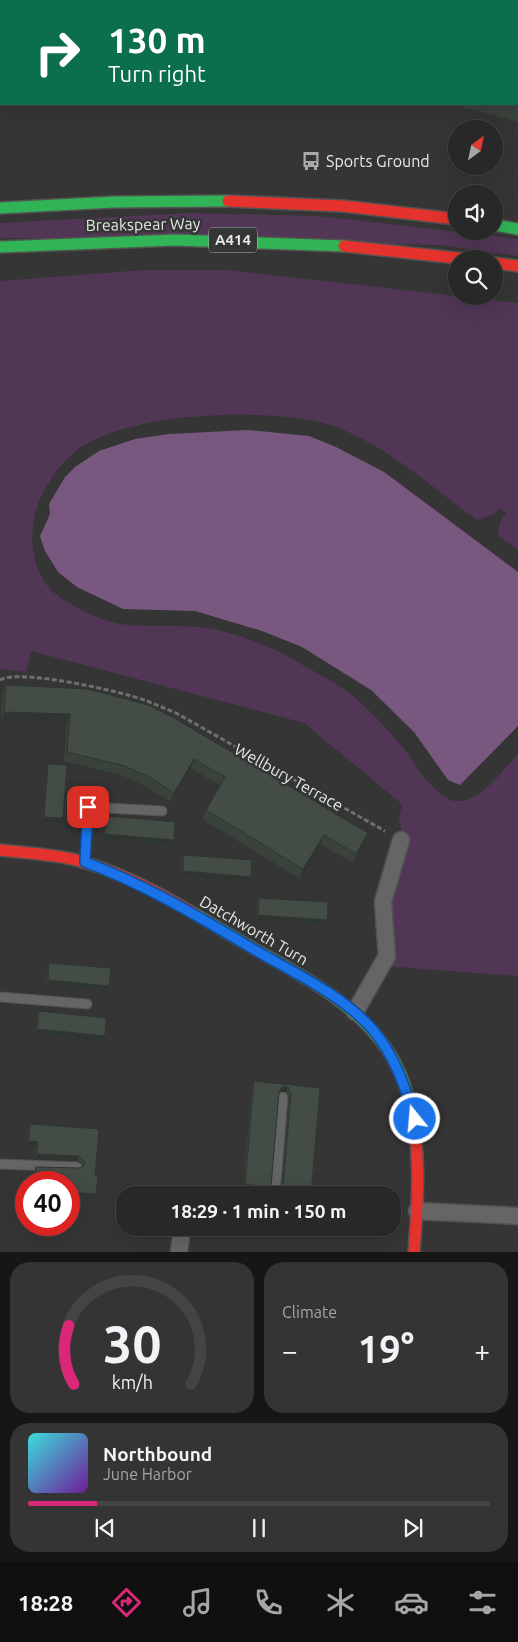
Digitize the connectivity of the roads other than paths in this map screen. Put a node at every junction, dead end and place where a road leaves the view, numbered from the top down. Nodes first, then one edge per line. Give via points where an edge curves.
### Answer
1 (0, 208) edge
2 (448, 218) edge
3 (503, 226) edge
4 (518, 229) edge
5 (0, 248) edge
6 (448, 257) edge
7 (503, 264) edge
8 (518, 266) edge
9 (162, 811) dead end
10 (401, 840) road end
11 (0, 850) edge
12 (85, 862) junction
13 (0, 997) edge
14 (87, 1004) dead end
15 (355, 1012) junction
16 (283, 1097) dead end
17 (0, 1164) edge
18 (77, 1167) edge
19 (276, 1186) edge
20 (416, 1211) junction
21 (518, 1216) edge
22 (181, 1236) edge
23 (179, 1252) edge
24 (414, 1252) edge

1 - 2 main road, Breakspear Way via 206,200 339,206
3 - 4 main road
5 - 6 main road, Breakspear Way / A414 via 212,238
7 - 8 main road
9 - 12 lane via 88,807
10 - 15 street via 383,902 387,956
11 - 12 main road, Datchworth Turn
12 - 15 main road, Datchworth Turn via 144,886 307,980
13 - 14 lane
15 - 20 main road, Datchworth Turn via 387,1049 408,1095 415,1119 418,1149
16 - 19 lane
17 - 18 lane
20 - 21 street
20 - 24 main road, Datchworth Turn
22 - 23 street

